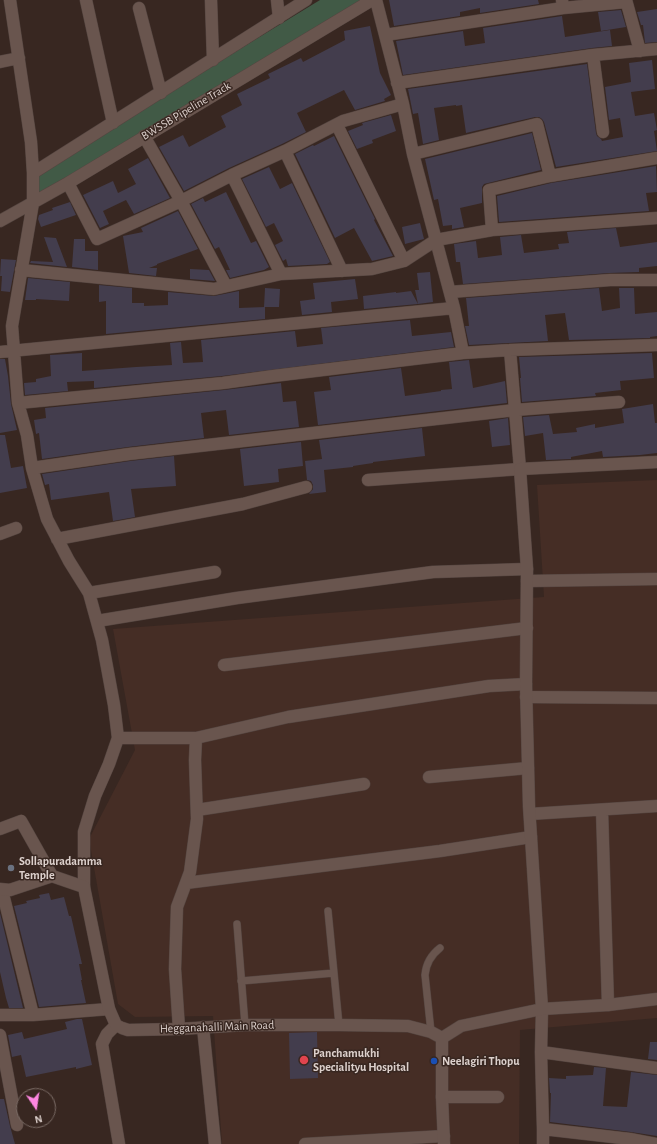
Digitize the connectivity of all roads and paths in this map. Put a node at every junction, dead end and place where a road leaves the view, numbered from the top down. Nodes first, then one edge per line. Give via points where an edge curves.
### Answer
1 (10, 0) edge
2 (86, 0) edge
3 (211, 0) edge
4 (277, 0) edge
5 (306, 0) edge
6 (372, 0) edge
7 (376, 0) edge
8 (626, 1) edge
9 (563, 4) edge
10 (139, 8) dead end
11 (279, 18) junction
12 (385, 35) junction
13 (640, 51) junction
14 (657, 52) edge
15 (593, 55) junction
16 (19, 58) junction
17 (213, 60) junction
18 (0, 62) edge
19 (397, 83) junction
20 (161, 93) junction
21 (403, 104) junction
22 (113, 123) junction
23 (337, 125) junction
24 (603, 132) dead end
25 (144, 136) junction
26 (285, 151) junction
27 (413, 154) junction
28 (657, 158) edge
29 (32, 173) junction
30 (232, 175) junction
31 (550, 176) junction
32 (68, 182) junction
33 (181, 201) junction
34 (33, 203) junction
35 (657, 218) edge
36 (0, 221) edge
37 (492, 230) junction
38 (436, 240) junction
39 (404, 261) junction
40 (21, 270) junction
41 (342, 271) junction
42 (280, 274) junction
43 (657, 280) edge
44 (226, 286) junction
45 (450, 292) junction
46 (454, 308) junction
47 (657, 345) edge
48 (510, 350) junction
49 (14, 351) junction
50 (0, 352) edge
51 (463, 353) junction
52 (619, 402) dead end
53 (18, 403) junction
54 (515, 410) junction
55 (657, 462) edge
56 (32, 468) junction
57 (520, 469) junction
58 (368, 480) dead end
59 (306, 487) dead end
60 (16, 528) dead end
61 (0, 534) edge
62 (57, 539) junction
63 (527, 569) junction
64 (215, 572) dead end
65 (657, 579) edge
66 (527, 581) junction
67 (89, 593) junction
68 (97, 621) junction
69 (526, 628) junction
70 (224, 665) dead end
71 (526, 684) junction
72 (526, 697) junction
73 (657, 698) edge
74 (118, 738) junction
75 (196, 738) junction
76 (528, 768) junction
77 (430, 777) dead end
78 (364, 784) dead end
79 (657, 806) edge
80 (197, 810) junction
81 (602, 810) junction
82 (530, 814) junction
83 (0, 829) edge
84 (531, 837) junction
85 (52, 876) junction
86 (186, 883) junction
87 (84, 887) junction
88 (1, 889) edge
89 (328, 911) dead end
90 (237, 924) dead end
91 (440, 948) dead end
92 (334, 973) junction
93 (242, 981) junction
94 (657, 999) edge
95 (608, 1005) junction
96 (109, 1008) junction
97 (542, 1009) junction
98 (0, 1015) edge
99 (33, 1016) junction
100 (116, 1025) junction
101 (245, 1025) junction
102 (339, 1025) junction
103 (203, 1027) junction
104 (179, 1029) junction
105 (431, 1032) junction
106 (0, 1035) edge
107 (442, 1038) junction
108 (541, 1052) junction
109 (657, 1068) edge
110 (442, 1097) junction
111 (498, 1097) dead end
112 (16, 1120) edge
113 (543, 1129) junction
114 (444, 1140) edge
115 (630, 1142) edge
116 (119, 1144) edge
117 (215, 1144) edge
118 (305, 1144) edge
119 (543, 1144) edge
120 (657, 1144) edge

1 - 16 street
2 - 22 street
3 - 17 street
4 - 11 street
5 - 11 street
6 - 25 street, BWSSB Pipeline Track
7 - 12 street
8 - 9 street
8 - 13 street
9 - 12 street
10 - 20 street
11 - 17 street
12 - 19 street
13 - 14 street
13 - 15 street
15 - 19 street
15 - 24 street
16 - 18 street
16 - 29 street via 31,142
17 - 20 street
19 - 21 street
20 - 22 street
21 - 23 street
21 - 27 street
22 - 29 street
23 - 26 street
23 - 39 street
25 - 32 street, BWSSB Pipeline Track
25 - 33 street
26 - 30 street
26 - 41 street
27 - 31 street via 537,124
27 - 38 street
28 - 31 street
29 - 34 street
30 - 33 street
30 - 42 street
31 - 37 street via 489,190
32 - 33 street via 97,239
32 - 34 street, BWSSB Pipeline Track
33 - 44 street
34 - 36 street, BWSSB Pipeline Track
34 - 40 street
35 - 37 street
37 - 38 street
38 - 39 street
38 - 45 street
39 - 41 street via 372,269
40 - 44 street via 214,289
40 - 49 street via 12,326
41 - 42 street
42 - 44 street
43 - 45 street via 610,280
45 - 46 street
46 - 49 street
46 - 51 street
47 - 48 street
48 - 51 street
48 - 54 street
49 - 50 street
49 - 53 street
51 - 53 street via 223,384
52 - 54 street
53 - 56 street via 27,435
54 - 56 street via 129,454
54 - 57 street
55 - 57 street
56 - 62 street via 47,519
57 - 58 street
57 - 63 street
59 - 62 street via 243,504
60 - 61 street
62 - 67 street
63 - 66 street
63 - 68 street via 433,572 237,598
64 - 67 street
65 - 66 street
66 - 69 street
67 - 68 street
68 - 74 street
69 - 70 street
69 - 71 street
71 - 72 street
71 - 75 street via 489,686 288,717
72 - 73 street
72 - 76 street
74 - 75 street
74 - 87 street via 84,832
75 - 80 street
76 - 77 street
76 - 82 street
78 - 80 street
79 - 81 street
80 - 86 street via 190,872
81 - 82 street
81 - 95 street
82 - 84 street
83 - 85 street via 21,821
84 - 86 street
84 - 97 street
85 - 87 street
85 - 88 street via 10,890
86 - 104 street via 177,907 175,969
87 - 96 street
88 - 99 street
89 - 92 lane
90 - 93 lane
91 - 105 lane via 433,954 426,968
92 - 93 lane
92 - 102 lane
93 - 101 lane
94 - 95 street
95 - 97 street
96 - 99 street
96 - 100 street
97 - 107 street via 460,1026
97 - 108 street
98 - 99 street
100 - 104 street, Hegganahalli Main Road via 128,1030
100 - 116 street via 102,1044
101 - 102 street, Hegganahalli Main Road
101 - 103 street, Hegganahalli Main Road
102 - 105 street, Hegganahalli Main Road via 408,1026
103 - 104 street, Hegganahalli Main Road
103 - 117 street
105 - 107 street, Hegganahalli Main Road
106 - 112 street
107 - 110 street
108 - 109 street
108 - 113 street
110 - 111 street
110 - 114 street
113 - 115 street
113 - 119 street
114 - 118 street
115 - 120 street

